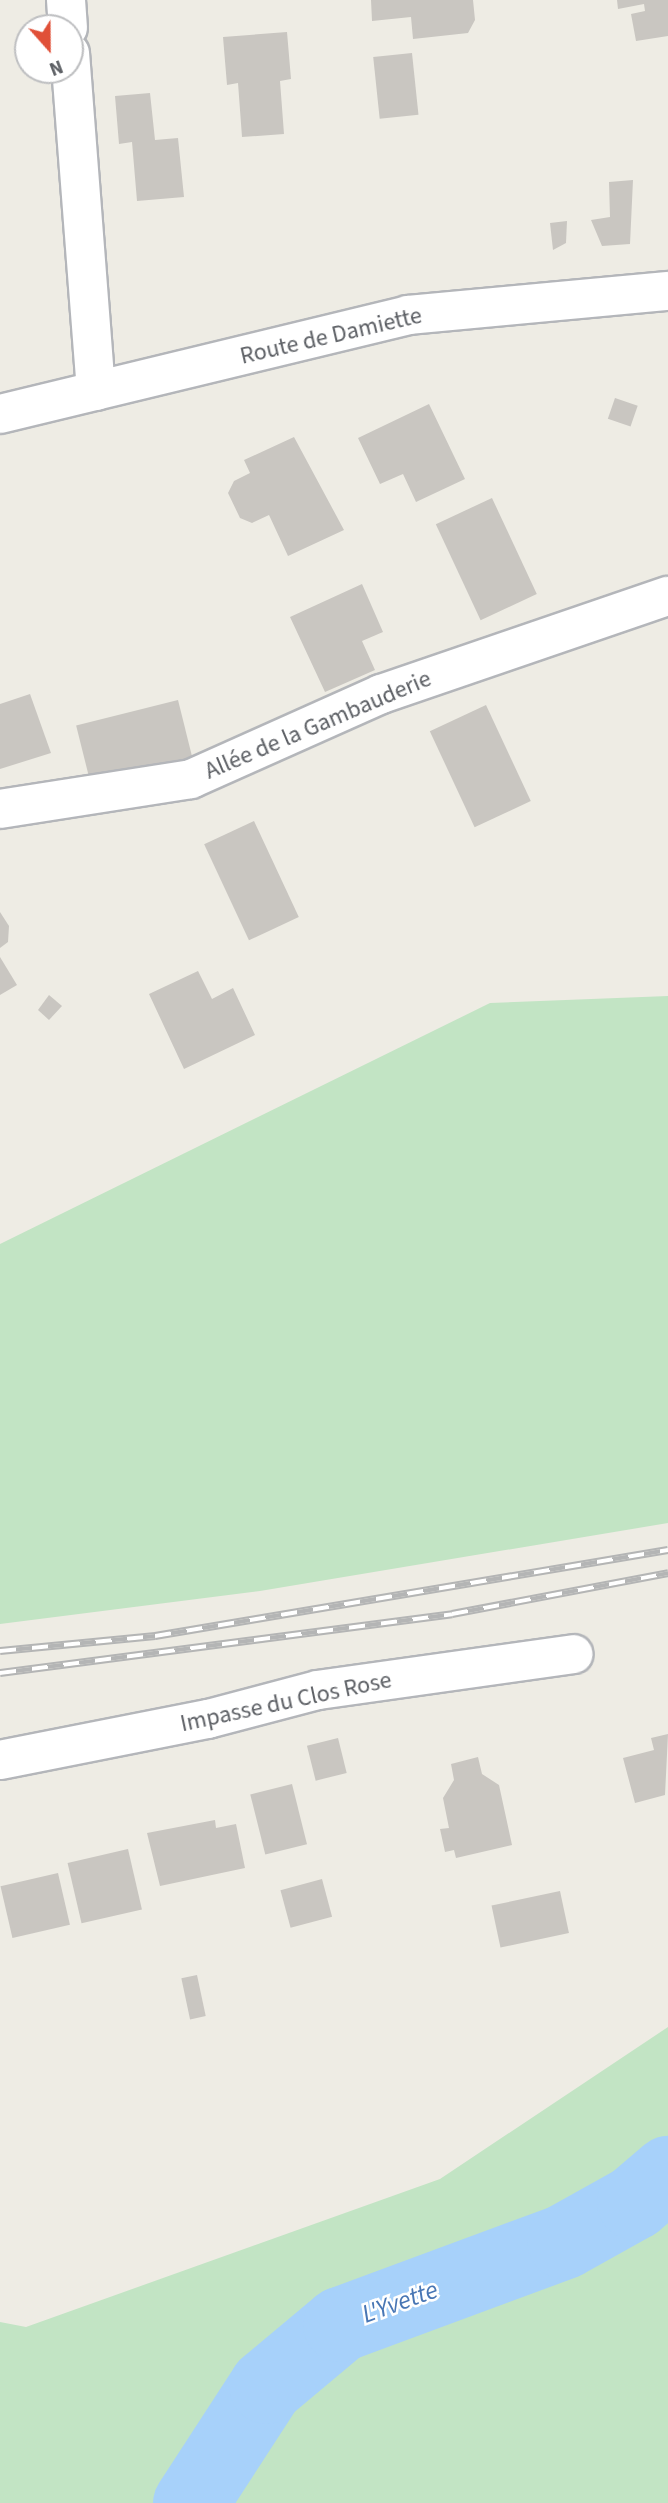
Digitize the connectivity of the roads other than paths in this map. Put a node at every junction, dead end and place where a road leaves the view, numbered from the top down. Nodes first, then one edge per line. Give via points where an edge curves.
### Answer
1 (72, 84) edge
2 (668, 291) edge
3 (96, 391) junction
4 (0, 414) edge
5 (668, 596) edge
6 (0, 809) edge
7 (573, 1654) dead end
8 (0, 1760) edge

1 - 3 street
2 - 3 street, Route de Damiette via 408,315
3 - 4 street, Route de Damiette
5 - 6 street, Allée de la Gambauderie via 381,694 191,779
7 - 8 street, Impasse du Clos Rose via 318,1689 208,1719

